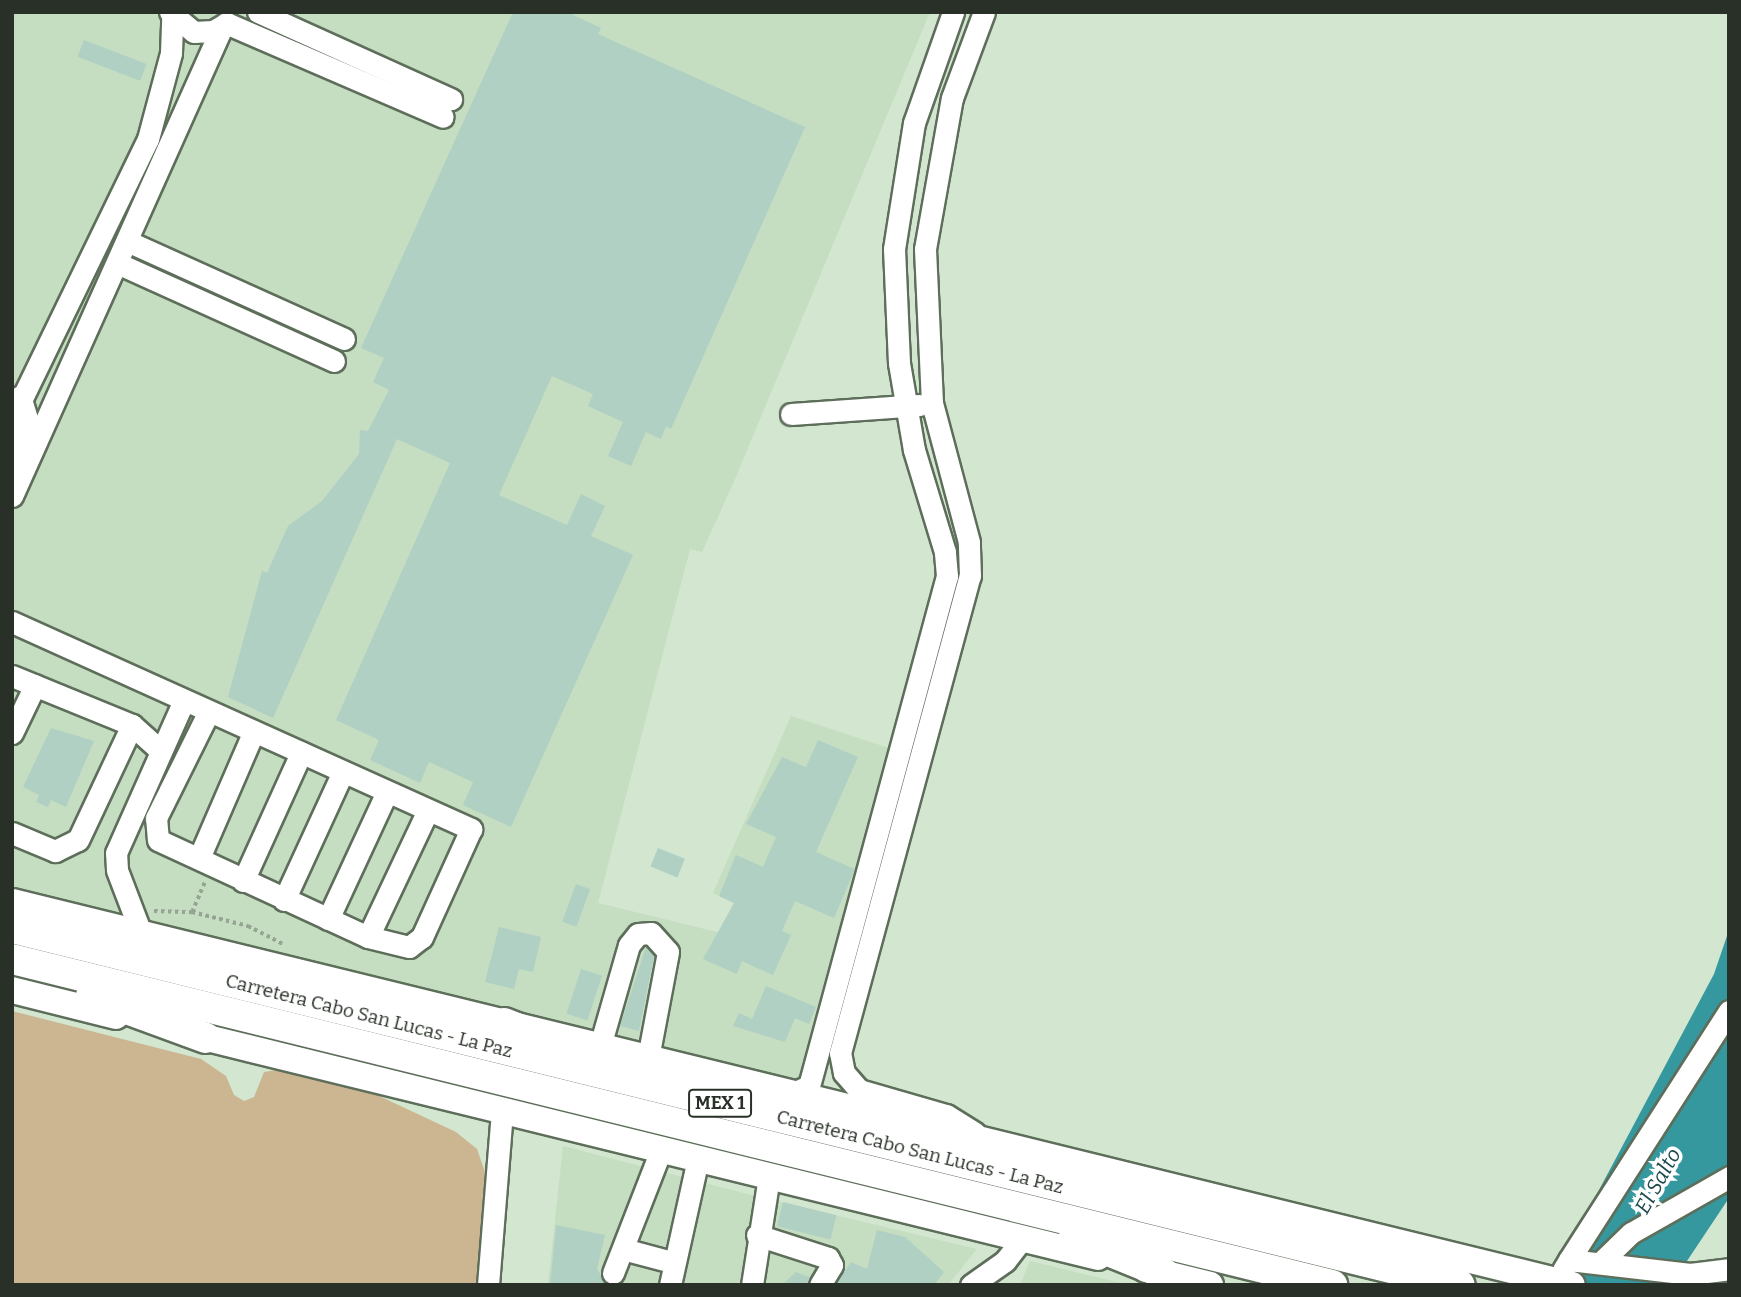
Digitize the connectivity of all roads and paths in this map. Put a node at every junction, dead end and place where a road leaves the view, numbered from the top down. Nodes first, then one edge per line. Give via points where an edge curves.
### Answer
1 (258, 12) edge
2 (953, 12) edge
3 (984, 12) edge
4 (171, 14) edge
5 (227, 21) edge
6 (127, 241) junction
7 (117, 264) junction
8 (344, 339) dead end
9 (334, 361) dead end
10 (18, 395) edge
11 (932, 403) junction
12 (906, 408) junction
13 (791, 414) dead end
14 (12, 419) edge
15 (12, 461) edge
16 (12, 496) edge
17 (12, 622) edge
18 (12, 676) edge
19 (35, 685) junction
20 (184, 700) junction
21 (209, 711) junction
22 (132, 725) junction
23 (254, 731) junction
24 (12, 733) edge
25 (161, 751) junction
26 (301, 752) junction
27 (343, 772) junction
28 (387, 792) junction
29 (428, 810) junction
30 (12, 833) edge
31 (205, 861) junction
32 (243, 881) junction
33 (284, 900) junction
34 (12, 902) edge
35 (328, 919) junction
36 (144, 921) junction
37 (12, 928) edge
38 (368, 937) junction
39 (12, 959) edge
40 (12, 966) edge
41 (12, 990) edge
42 (1729, 1012) edge
43 (504, 1023) junction
44 (206, 1038) junction
45 (600, 1046) junction
46 (648, 1058) junction
47 (793, 1093) junction
48 (720, 1103) junction
49 (502, 1110) junction
50 (986, 1140) junction
51 (661, 1150) junction
52 (698, 1159) junction
53 (769, 1177) junction
54 (1729, 1177) edge
55 (977, 1198) junction
56 (757, 1235) junction
57 (1023, 1238) junction
58 (623, 1249) junction
59 (672, 1262) junction
60 (1600, 1264) junction
61 (1729, 1269) edge
62 (613, 1273) dead end
63 (1166, 1274) junction
64 (1562, 1277) edge
65 (488, 1285) edge
66 (670, 1285) edge
67 (752, 1285) edge
68 (820, 1285) edge
69 (971, 1285) edge
70 (1210, 1285) edge
71 (1332, 1285) edge
72 (1460, 1285) edge

1 - 5 street via 447,108
2 - 12 street via 923,89 901,184 894,249
3 - 11 street via 952,98 931,189 925,318
4 - 5 street via 194,32
4 - 10 street via 171,53 148,139
5 - 6 street
6 - 7 street
6 - 8 street
7 - 9 street
7 - 16 street
10 - 14 street
10 - 15 street via 28,422
11 - 12 street
11 - 50 street via 969,542 970,576 840,1058 844,1073 859,1090 946,1115
12 - 13 street
12 - 47 street via 926,498 945,552 946,584 810,1084
17 - 20 street
18 - 19 street
19 - 22 street
19 - 24 street
20 - 21 street
20 - 25 street
21 - 23 street
21 - 31 street via 154,830 173,849
22 - 25 street
22 - 30 street via 78,840 55,851
23 - 26 street
23 - 31 street
25 - 36 street via 116,853 117,870
26 - 27 street
26 - 32 street
27 - 28 street
27 - 33 street
28 - 29 street
28 - 35 street
29 - 38 street
29 - 38 street via 471,830 431,923 409,947
31 - 32 street
31 - 36 path via 192,912
32 - 33 street
33 - 35 street
34 - 36 main road
35 - 38 street
36 - 43 main road
37 - 48 highway, Carretera Cabo San Lucas - La Paz / MEX 1
39 - 55 highway, Carretera Cabo San Lucas - La Paz / MEX 1
40 - 44 highway
41 - 44 main road
42 - 64 street
43 - 45 main road
43 - 48 highway
44 - 49 main road
45 - 46 main road
45 - 46 street via 629,944 638,934 651,933 668,951
46 - 47 main road
47 - 50 main road
48 - 72 highway, Carretera Cabo San Lucas - La Paz / MEX 1
49 - 51 main road
49 - 65 street
50 - 64 main road
51 - 52 main road
51 - 58 street
52 - 53 main road
52 - 59 street
53 - 56 street
53 - 57 main road
54 - 60 street via 1631,1233
55 - 63 highway
55 - 71 highway, Carretera Cabo San Lucas - La Paz / MEX 1
56 - 67 street
56 - 68 street via 828,1258 832,1265
57 - 63 main road
57 - 69 street via 1005,1261
58 - 59 street
58 - 62 street
59 - 66 street
60 - 61 street via 1690,1274
60 - 64 street
63 - 70 main road

